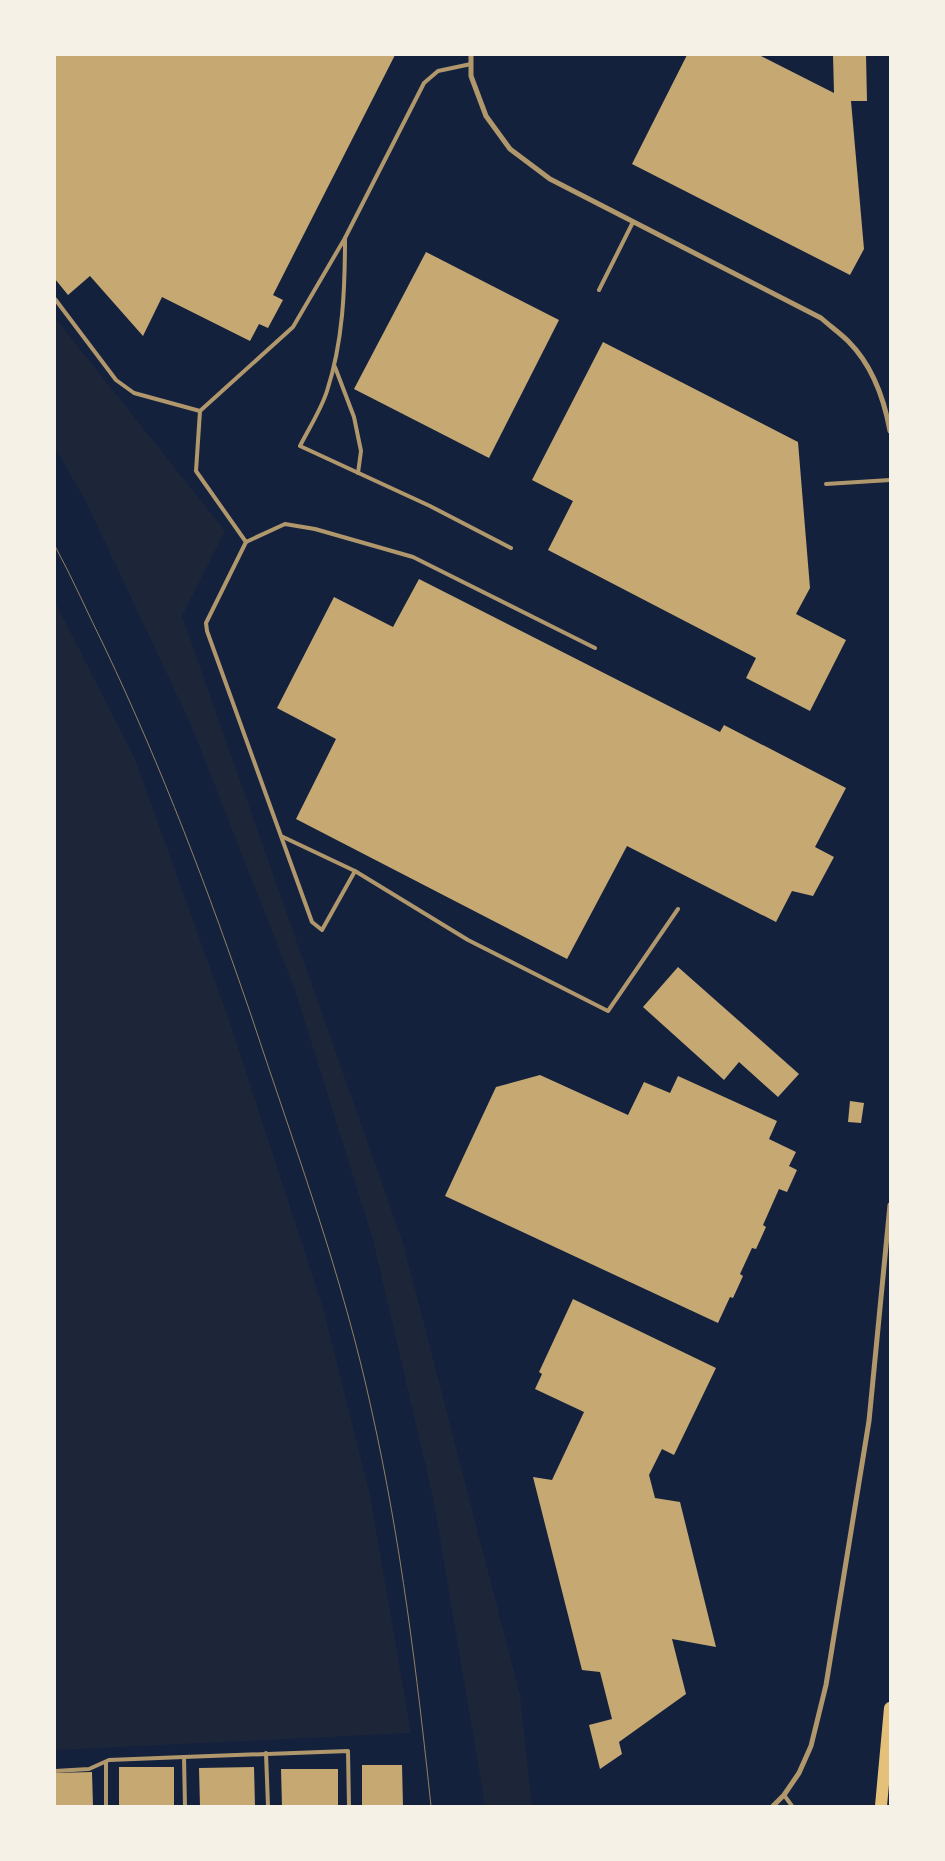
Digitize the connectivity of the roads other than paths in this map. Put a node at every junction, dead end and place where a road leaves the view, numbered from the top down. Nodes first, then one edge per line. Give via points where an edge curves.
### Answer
1 (471, 55) edge
2 (471, 64) junction
3 (633, 222) junction
4 (345, 238) junction
5 (599, 290) dead end
6 (55, 299) edge
7 (334, 366) junction
8 (200, 411) junction
9 (890, 431) edge
10 (358, 473) junction
11 (890, 480) edge
12 (826, 484) dead end
13 (246, 542) junction
14 (511, 548) dead end
15 (595, 648) dead end
16 (281, 836) junction
17 (355, 871) junction
18 (678, 909) dead end
19 (890, 1205) edge
20 (890, 1708) edge
21 (266, 1753) junction
22 (184, 1757) junction
23 (106, 1762) junction
24 (55, 1771) edge
25 (784, 1795) junction
26 (106, 1806) edge
27 (185, 1806) edge
28 (268, 1806) edge
29 (349, 1806) edge
30 (773, 1806) edge
31 (792, 1806) edge
32 (881, 1806) edge

1 - 2 street
2 - 3 street via 486,116 510,149 550,179
2 - 4 lane via 438,71 424,83
3 - 5 lane
3 - 9 street via 821,318 849,342 873,374
4 - 7 lane via 341,325
4 - 8 lane via 293,327
6 - 8 lane via 116,380 134,393
7 - 10 lane via 354,416 362,452
7 - 10 lane via 327,393 300,446
8 - 13 lane via 196,471
10 - 14 lane
11 - 12 lane
13 - 15 lane via 286,524 392,551 413,558
13 - 16 lane via 206,623 206,631
16 - 17 lane
16 - 17 lane via 312,922 322,930
17 - 18 lane via 468,940 608,1011
19 - 25 street via 869,1420 826,1685 810,1746 799,1773
20 - 32 main road
21 - 22 lane
21 - 28 lane
21 - 29 lane via 348,1751
22 - 23 lane
22 - 27 lane
23 - 24 lane via 89,1769
23 - 26 lane
25 - 30 street
25 - 31 lane

